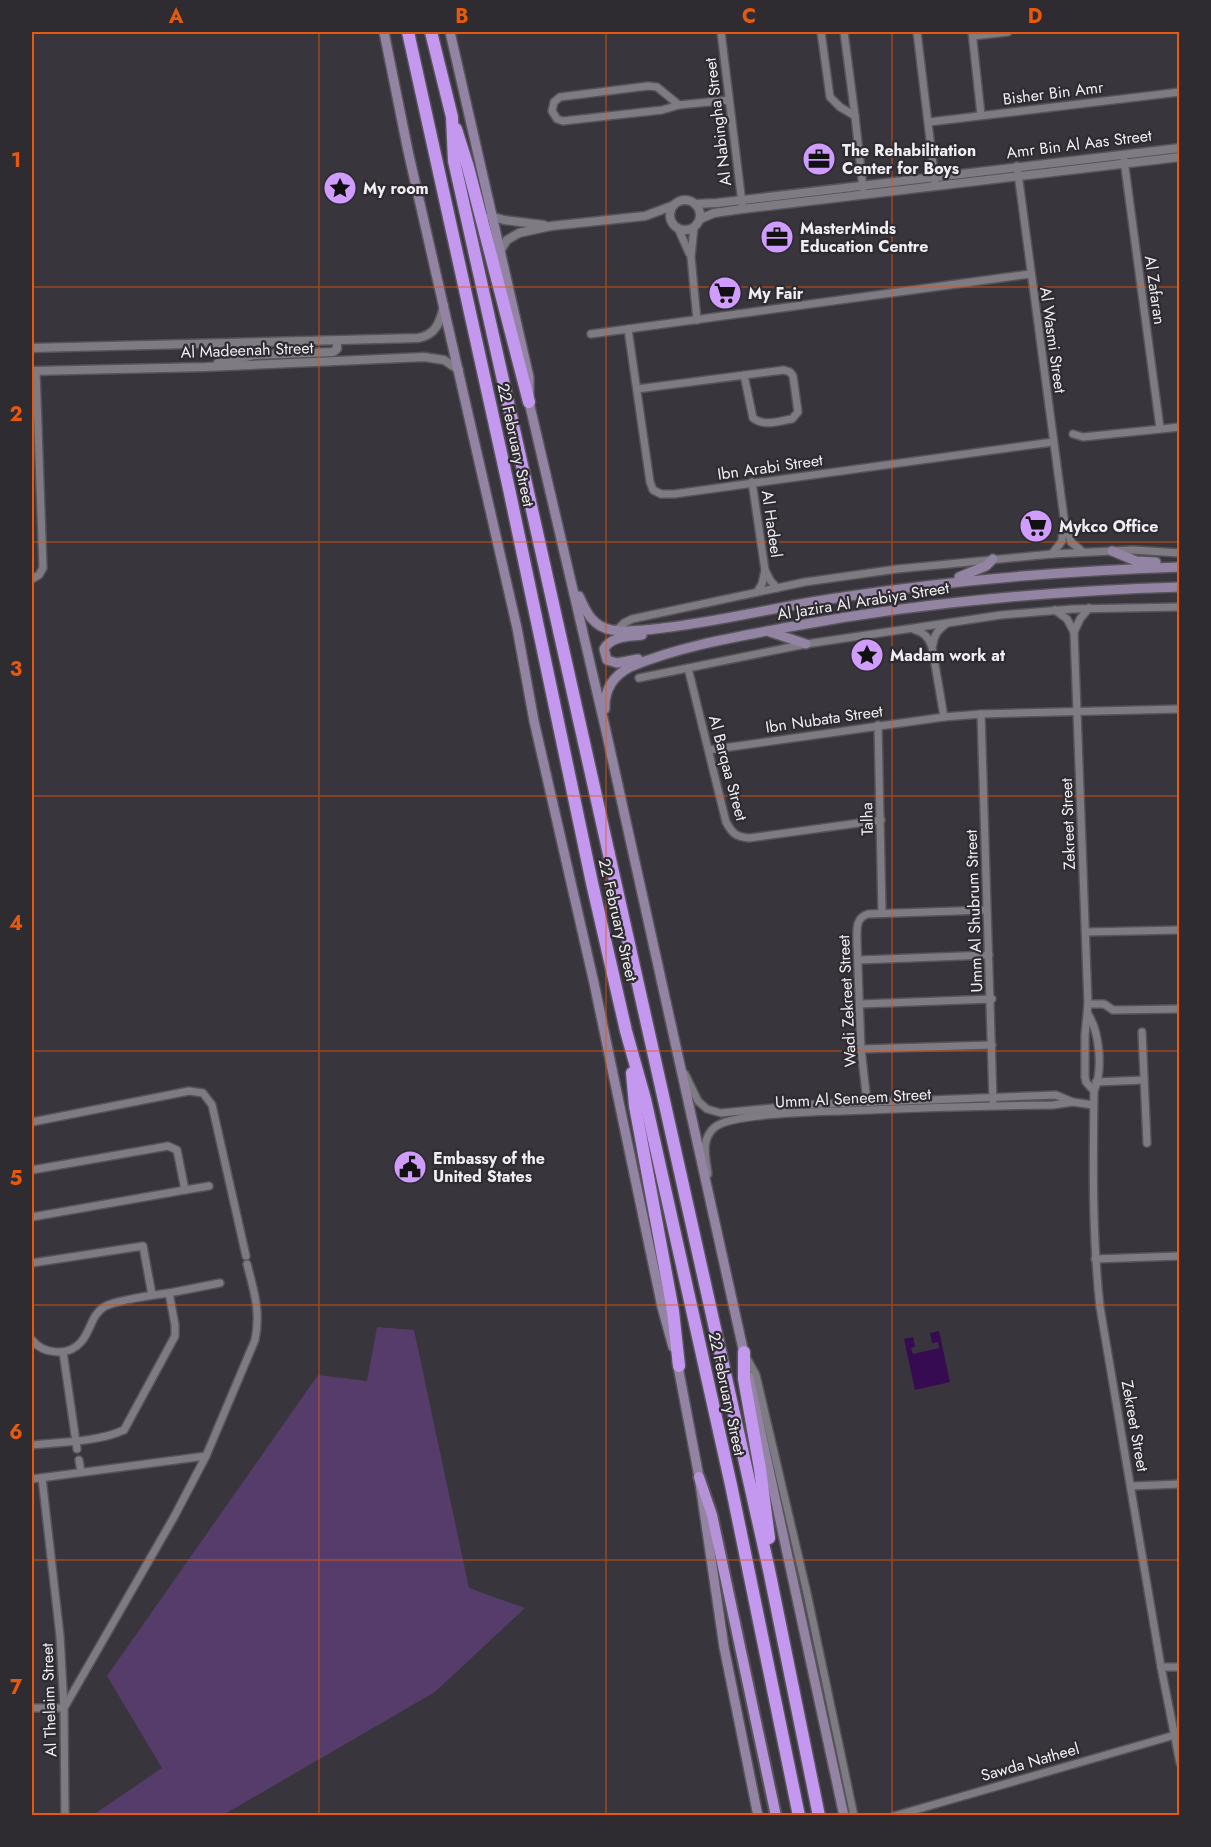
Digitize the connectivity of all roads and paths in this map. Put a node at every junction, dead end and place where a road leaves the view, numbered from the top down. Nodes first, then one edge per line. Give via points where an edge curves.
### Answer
1 (384, 32) edge
2 (408, 32) edge
3 (431, 32) edge
4 (450, 32) edge
5 (721, 32) edge
6 (821, 32) edge
7 (844, 32) edge
8 (917, 32) edge
9 (1008, 32) edge
10 (973, 34) edge
11 (1179, 92) edge
12 (729, 100) junction
13 (679, 105) junction
14 (981, 115) junction
15 (855, 116) junction
16 (452, 117) junction
17 (929, 122) junction
18 (1179, 148) edge
19 (1179, 157) edge
20 (1123, 159) junction
21 (1018, 170) junction
22 (936, 182) junction
23 (863, 191) junction
24 (695, 204) junction
25 (742, 204) junction
26 (672, 206) junction
27 (490, 216) junction
28 (645, 216) junction
29 (671, 220) junction
30 (697, 223) junction
31 (550, 226) junction
32 (678, 228) junction
33 (499, 253) junction
34 (690, 257) junction
35 (1030, 274) junction
36 (444, 306) junction
37 (697, 320) junction
38 (628, 329) junction
39 (591, 334) dead end
40 (337, 340) junction
41 (32, 348) edge
42 (206, 367) junction
43 (460, 370) junction
44 (34, 371) edge
45 (744, 375) junction
46 (637, 389) junction
47 (529, 402) junction
48 (1179, 427) edge
49 (1160, 428) junction
50 (1073, 434) dead end
51 (1053, 442) junction
52 (752, 482) junction
53 (1064, 518) junction
54 (1112, 551) junction
55 (1084, 553) junction
56 (1179, 553) edge
57 (1052, 554) junction
58 (993, 559) junction
59 (1179, 566) edge
60 (765, 570) junction
61 (32, 579) edge
62 (572, 583) junction
63 (941, 583) junction
64 (1179, 587) edge
65 (777, 588) junction
66 (756, 592) junction
67 (1179, 607) edge
68 (1089, 608) junction
69 (1055, 610) junction
70 (700, 624) junction
71 (946, 624) junction
72 (913, 629) junction
73 (617, 630) junction
74 (765, 631) junction
75 (1074, 632) junction
76 (806, 644) junction
77 (693, 646) junction
78 (932, 647) junction
79 (688, 668) junction
80 (639, 678) dead end
81 (1179, 709) edge
82 (1077, 711) junction
83 (981, 714) junction
84 (944, 717) junction
85 (878, 725) junction
86 (606, 731) junction
87 (709, 750) junction
88 (881, 820) junction
89 (986, 910) junction
90 (882, 913) junction
91 (1179, 930) edge
92 (1086, 932) junction
93 (989, 955) junction
94 (858, 960) junction
95 (992, 999) junction
96 (860, 1004) junction
97 (1088, 1004) junction
98 (1179, 1009) edge
99 (1088, 1014) junction
100 (1142, 1032) dead end
101 (992, 1045) junction
102 (861, 1049) junction
103 (631, 1050) junction
104 (678, 1065) junction
105 (1144, 1080) junction
106 (1098, 1081) junction
107 (1086, 1082) junction
108 (1094, 1091) junction
109 (867, 1102) junction
110 (993, 1102) junction
111 (1093, 1105) junction
112 (32, 1122) edge
113 (1146, 1143) dead end
114 (32, 1170) edge
115 (209, 1186) dead end
116 (185, 1191) junction
117 (710, 1204) junction
118 (32, 1217) edge
119 (1179, 1256) edge
120 (1095, 1259) junction
121 (32, 1263) edge
122 (220, 1283) dead end
123 (169, 1293) junction
124 (152, 1295) junction
125 (32, 1340) edge
126 (63, 1352) junction
127 (744, 1352) junction
128 (679, 1366) junction
129 (32, 1445) edge
130 (76, 1445) junction
131 (206, 1456) junction
132 (79, 1460) dead end
133 (81, 1473) junction
134 (699, 1477) junction
135 (42, 1478) junction
136 (32, 1479) edge
137 (1179, 1484) edge
138 (1132, 1486) junction
139 (769, 1570) junction
140 (1179, 1667) edge
141 (1161, 1668) junction
142 (32, 1708) edge
143 (64, 1708) junction
144 (1175, 1735) junction
145 (1179, 1763) edge
146 (65, 1815) edge
147 (758, 1815) edge
148 (776, 1815) edge
149 (799, 1815) edge
150 (819, 1815) edge
151 (852, 1815) edge
152 (894, 1815) edge

1 - 36 main road
2 - 103 highway, 22 February Street
3 - 16 highway, 22 February Street
4 - 27 main road, 22 February Street
5 - 12 street, Al Nabingha Street
6 - 15 street via 830,98
7 - 15 street
8 - 17 street
9 - 10 street
10 - 14 street
11 - 14 street, Bisher Bin Amr
12 - 13 street
12 - 25 street, Al Nabingha Street
13 - 13 street via 651,86 560,97 552,108 563,121
14 - 17 street, Bisher Bin Amr
15 - 23 street
16 - 47 highway
16 - 139 highway, 22 February Street via 456,171
17 - 22 street
18 - 20 street, Amr Bin Al Aas Street
19 - 20 street, Amr Bin Al Aas Street
20 - 21 street, Amr Bin Al Aas Street
20 - 49 street, Al Zafaran
21 - 22 street, Amr Bin Al Aas Street
21 - 35 street, Al Wasmi Street
22 - 23 street, Amr Bin Al Aas Street
23 - 25 street, Amr Bin Al Aas Street
24 - 25 street, Amr Bin Al Aas Street
24 - 26 street via 683,199
24 - 30 street via 700,211
25 - 30 street, Amr Bin Al Aas Street
26 - 28 street
26 - 29 street
27 - 31 street
27 - 33 main road, 22 February Street
28 - 29 street
28 - 31 street
29 - 32 street
30 - 32 street via 689,229
30 - 34 street
31 - 33 street via 513,236
32 - 34 street
33 - 47 main road, 22 February Street via 529,377
34 - 37 street
35 - 37 street
35 - 51 street, Al Wasmi Street
36 - 40 street, Al Madeenah Street via 437,327 425,336
36 - 43 main road
37 - 38 street
38 - 39 street
38 - 46 street, Ibn Arabi Street
40 - 41 street, Al Madeenah Street
40 - 42 street via 333,352 243,357
42 - 43 street, Al Madeenah Street via 424,357 444,360
42 - 44 street, Al Madeenah Street
43 - 128 main road via 662,1307
44 - 61 street via 43,568
45 - 45 street via 790,372 796,417 765,424 753,418
45 - 46 street
46 - 52 street, Ibn Arabi Street via 653,490 674,494
47 - 62 main road, 22 February Street
48 - 49 street
49 - 50 street via 1083,437
51 - 52 street, Ibn Arabi Street
51 - 53 street, Al Wasmi Street
52 - 60 street, Al Hadeel
53 - 55 street, Al Wasmi Street via 1071,542
53 - 57 street, Al Wasmi Street via 1062,541
54 - 55 street, Al Jazira Al Arabiya Street
54 - 56 street, Al Jazira Al Arabiya Street
54 - 59 main road via 1136,561
55 - 57 street, Al Jazira Al Arabiya Street
57 - 58 street, Al Jazira Al Arabiya Street
58 - 63 main road via 986,566
58 - 65 street, Al Jazira Al Arabiya Street
59 - 63 main road, Al Jazira Al Arabiya Street
60 - 65 street, Al Hadeel
60 - 66 street, Al Hadeel
62 - 73 main road, Al Jazira Al Arabiya Street via 590,618 602,627
62 - 86 main road, 22 February Street
63 - 70 main road, Al Jazira Al Arabiya Street
64 - 74 main road, Al Jazira Al Arabiya Street via 952,602
65 - 66 street, Al Jazira Al Arabiya Street
66 - 73 street, Al Jazira Al Arabiya Street via 632,619
67 - 68 street, Al Jazira Al Arabiya Street
68 - 69 street, Al Jazira Al Arabiya Street
68 - 75 street
69 - 71 street, Al Jazira Al Arabiya Street
69 - 75 street via 1067,619
70 - 73 main road, Al Jazira Al Arabiya Street
70 - 77 main road via 615,639 608,643 604,653 607,660 618,663
71 - 72 street, Al Jazira Al Arabiya Street
71 - 78 street
72 - 76 street, Al Jazira Al Arabiya Street
72 - 78 street via 929,638
74 - 76 main road
74 - 77 main road, Al Jazira Al Arabiya Street
75 - 82 street, Zekreet Street
76 - 79 street, Al Jazira Al Arabiya Street
77 - 86 main road, Al Jazira Al Arabiya Street via 645,661 615,677 604,702
78 - 84 street
79 - 80 street, Al Jazira Al Arabiya Street
79 - 87 street, Al Barqaa Street
81 - 82 street, Ibn Nubata Street
82 - 83 street, Ibn Nubata Street
82 - 92 street, Zekreet Street
83 - 84 street, Ibn Nubata Street
83 - 89 street, Umm Al Shubrum Street
84 - 85 street, Ibn Nubata Street
85 - 87 street, Ibn Nubata Street
85 - 88 street, Talha
86 - 104 main road, 22 February Street
87 - 88 street, Al Barqaa Street via 726,822 738,838
88 - 90 street, Talha
89 - 90 street, Wadi Zekreet Street
89 - 93 street, Umm Al Shubrum Street
90 - 94 street, Wadi Zekreet Street via 864,915 858,921
91 - 92 street
92 - 97 street, Zekreet Street
93 - 94 street
93 - 95 street, Umm Al Shubrum Street
94 - 96 street, Wadi Zekreet Street
95 - 96 street
95 - 101 street, Umm Al Shubrum Street
96 - 102 street, Wadi Zekreet Street
97 - 98 street via 1103,1004 1113,1010
97 - 99 street, Zekreet Street
99 - 106 street, Zekreet Street via 1096,1031
99 - 107 street, Zekreet Street
100 - 105 street
101 - 102 street
101 - 110 street, Umm Al Shubrum Street
102 - 109 street, Wadi Zekreet Street
103 - 128 highway via 635,1106 673,1311
103 - 149 highway, 22 February Street via 731,1485
104 - 109 street, Umm Al Seneem Street via 698,1101 717,1112
104 - 117 main road, 22 February Street
105 - 106 street
105 - 113 street
106 - 107 street
106 - 108 street, Zekreet Street
107 - 108 street
108 - 111 street, Zekreet Street
109 - 110 street, Umm Al Seneem Street
110 - 111 street, Umm Al Seneem Street via 1056,1095
110 - 117 street, Umm Al Seneem Street via 789,1113 723,1122 712,1130 705,1143
111 - 120 street, Zekreet Street
112 - 131 street via 189,1091 203,1093 212,1105 258,1308 255,1340
114 - 116 street via 168,1146 177,1150
115 - 116 street
116 - 118 street
117 - 127 main road, 22 February Street
119 - 120 street
120 - 138 street, Zekreet Street via 1102,1322
121 - 124 street via 143,1246
122 - 123 street
123 - 124 street
123 - 130 street via 175,1336 124,1431
124 - 126 street via 105,1306 96,1314 81,1342
125 - 126 street via 44,1350
126 - 130 street
127 - 139 highway via 744,1379 768,1527
127 - 151 main road, 22 February Street
128 - 134 main road
129 - 130 street
131 - 133 street
131 - 143 street
132 - 133 street
133 - 135 street
134 - 147 main road via 724,1647
134 - 148 highway via 712,1515
135 - 136 street
135 - 143 street, Al Thelaim Street
137 - 138 street
138 - 141 street, Zekreet Street
139 - 150 highway, 22 February Street
140 - 141 street
141 - 144 street, Zekreet Street
142 - 143 street
143 - 146 street, Al Thelaim Street
144 - 145 street, Zekreet Street
144 - 152 street, Sawda Natheel

